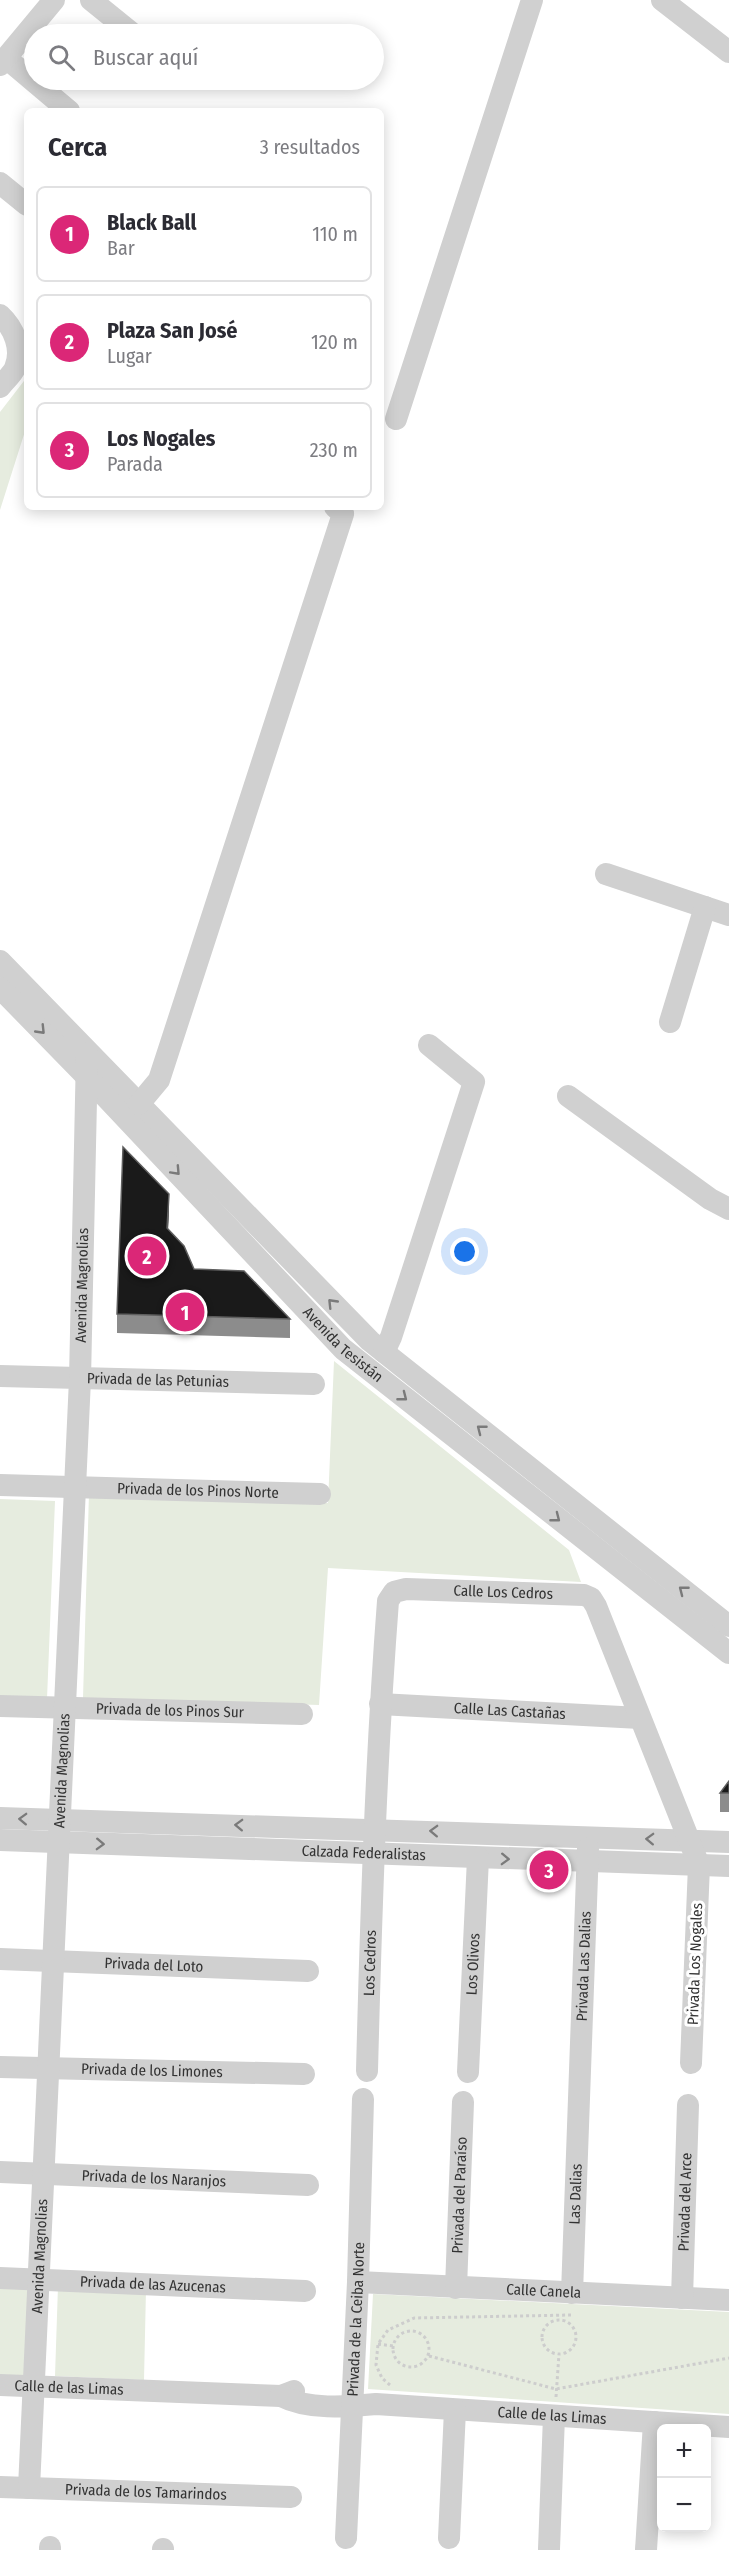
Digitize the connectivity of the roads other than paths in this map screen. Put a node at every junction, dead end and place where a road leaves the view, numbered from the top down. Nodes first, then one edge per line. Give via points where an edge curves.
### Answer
1 (54, 0) edge
2 (92, 0) edge
3 (532, 0) edge
4 (662, 0) edge
5 (34, 24) edge
6 (122, 24) edge
7 (24, 36) edge
8 (729, 52) edge
9 (3, 61) edge
10 (24, 77) edge
11 (41, 90) edge
12 (65, 108) edge
13 (0, 183) edge
14 (24, 203) edge
15 (0, 315) edge
16 (0, 387) edge
17 (396, 419) dead end
18 (339, 510) edge
19 (606, 874) dead end
20 (705, 907) junction
21 (729, 915) edge
22 (0, 961) edge
23 (0, 988) edge
24 (670, 1022) dead end
25 (429, 1045) dead end
26 (87, 1053) junction
27 (86, 1076) junction
28 (568, 1096) dead end
29 (139, 1104) junction
30 (729, 1209) edge
31 (384, 1352) junction
32 (0, 1376) edge
33 (80, 1379) junction
34 (314, 1384) dead end
35 (511, 1453) junction
36 (498, 1472) junction
37 (0, 1485) edge
38 (75, 1487) junction
39 (320, 1494) dead end
40 (729, 1626) edge
41 (729, 1653) edge
42 (380, 1704) junction
43 (0, 1706) edge
44 (65, 1708) junction
45 (302, 1714) dead end
46 (640, 1718) junction
47 (0, 1818) edge
48 (374, 1829) junction
49 (59, 1831) junction
50 (588, 1837) junction
51 (0, 1840) edge
52 (688, 1840) junction
53 (729, 1842) edge
54 (373, 1855) junction
55 (478, 1858) junction
56 (587, 1862) junction
57 (699, 1865) junction
58 (729, 1866) edge
59 (0, 1959) edge
60 (53, 1962) junction
61 (308, 1971) dead end
62 (691, 2063) dead end
63 (0, 2067) edge
64 (48, 2068) junction
65 (367, 2071) dead end
66 (468, 2072) dead end
67 (304, 2074) dead end
68 (579, 2095) joint
69 (363, 2099) dead end
70 (463, 2102) dead end
71 (688, 2105) dead end
72 (0, 2172) edge
73 (43, 2174) junction
74 (308, 2185) dead end
75 (0, 2278) edge
76 (38, 2280) junction
77 (358, 2282) junction
78 (456, 2288) junction
79 (305, 2291) dead end
80 (572, 2293) junction
81 (682, 2298) junction
82 (729, 2300) edge
83 (0, 2385) edge
84 (33, 2386) junction
85 (352, 2399) junction
86 (455, 2410) junction
87 (554, 2416) junction
88 (654, 2422) junction
89 (729, 2427) edge
90 (0, 2487) edge
91 (29, 2488) junction
92 (291, 2497) dead end
93 (346, 2538) dead end
94 (449, 2538) dead end
95 (549, 2549) edge
96 (646, 2550) edge

1 - 5 street
2 - 6 street
3 - 17 street
4 - 8 street
7 - 9 street
9 - 10 street
11 - 12 street
13 - 14 street
15 - 16 street via 10,324 18,344 15,368
18 - 29 street via 343,514 159,1080
19 - 20 street
20 - 21 street
20 - 24 street
22 - 26 street, Avenida Tesistán
23 -> 27 street, Avenida Tesistán
25 - 31 street via 474,1082
26 - 27 street, Avenida Magnolias
26 - 29 street, Avenida Tesistán
27 - 33 street, Avenida Magnolias
27 -> 36 street, Avenida Tesistán via 343,1350
28 - 30 street
31 -> 29 street, Avenida Tesistán via 351,1323
35 -> 31 street, Avenida Tesistán
32 - 33 street, Privada de las Petunias
33 - 34 street, Privada de las Petunias
33 - 38 street, Avenida Magnolias
35 - 36 street
40 -> 35 street, Avenida Tesistán
36 -> 41 street, Avenida Tesistán
37 - 38 street
38 - 39 street, Privada de los Pinos Norte
38 - 44 street, Avenida Magnolias
42 - 46 street, Calle Las Castañas
42 - 46 street, Calle Los Cedros via 388,1601 394,1592 406,1589 584,1594 597,1606
42 - 48 street, Calle Los Cedros
43 - 44 street, Privada de los Pinos Sur
44 - 45 street, Privada de los Pinos Sur
44 - 49 street, Avenida Magnolias
46 - 52 street, Calle Los Cedros
49 -> 47 street, Calzada Federalistas
48 -> 49 street, Calzada Federalistas
50 -> 48 street, Calzada Federalistas
48 - 54 street, Los Cedros
49 - 51 street, Calzada Federalistas
49 -> 54 street, Calzada Federalistas
49 - 60 street, Avenida Magnolias
52 -> 50 street, Calzada Federalistas
50 - 56 street, Privada Las Dalias
52 - 53 street, Calzada Federalistas
52 - 57 street, Calle Los Cedros
54 - 55 street, Calzada Federalistas
54 - 65 street, Los Cedros
55 -> 56 street, Calzada Federalistas
55 - 66 street, Los Olivos
56 - 57 street, Calzada Federalistas
56 - 68 street, Privada Las Dalias
57 - 58 street, Calzada Federalistas
57 - 62 street, Privada Los Nogales
59 - 60 street, Privada del Loto
60 - 61 street, Privada del Loto
60 - 64 street, Avenida Magnolias
63 - 64 street, Privada de los Limones
64 - 67 street, Privada de los Limones
64 - 73 street, Avenida Magnolias
68 - 80 street, Las Dalias
69 - 77 street, Privada de la Ceiba Norte
70 - 78 street, Privada del Paraíso
71 - 81 street, Privada del Arce
72 - 73 street, Privada de los Naranjos
73 - 74 street, Privada de los Naranjos
73 - 76 street, Avenida Magnolias
75 - 76 street, Privada de las Azucenas
76 - 79 street, Privada de las Azucenas
76 - 84 street, Avenida Magnolias
77 - 78 street, Calle Canela
77 - 85 street, Privada de la Ceiba Norte
78 - 80 street, Calle Canela
80 - 81 street, Calle Canela
81 - 82 street, Calle Canela
83 - 84 street, Calle de las Limas
84 - 85 street, Calle de las Limas via 281,2396 296,2390
84 - 91 street, Avenida Magnolias
85 - 86 street, Calle de las Limas
85 - 93 street, Privada de la Ceiba Norte
86 - 87 street, Calle de las Limas
86 - 94 street
87 - 88 street, Calle de las Limas
87 - 95 street
88 - 89 street, Calle de las Limas
88 - 96 street
90 - 91 street, Privada de los Tamarindos
91 - 92 street, Privada de los Tamarindos

